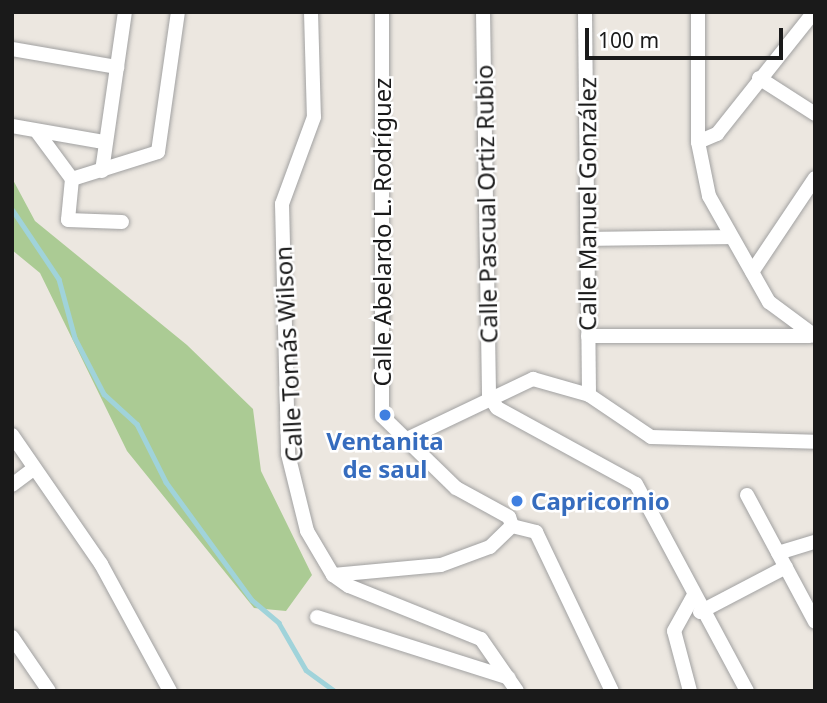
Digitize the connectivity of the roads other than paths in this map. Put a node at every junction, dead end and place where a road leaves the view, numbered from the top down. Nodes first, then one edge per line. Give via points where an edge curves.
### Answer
1 (125, 12) edge
2 (178, 12) edge
3 (311, 12) edge
4 (382, 12) edge
5 (483, 12) edge
6 (585, 12) edge
7 (698, 12) edge
8 (814, 12) edge
9 (12, 49) edge
10 (117, 67) junction
11 (758, 78) junction
12 (815, 114) edge
13 (12, 126) edge
14 (38, 133) junction
15 (104, 142) junction
16 (698, 142) junction
17 (102, 171) junction
18 (815, 178) edge
19 (72, 179) junction
20 (122, 222) dead end
21 (729, 237) junction
22 (588, 240) junction
23 (751, 272) junction
24 (588, 336) junction
25 (815, 336) edge
26 (815, 345) edge
27 (589, 395) junction
28 (489, 396) junction
29 (12, 435) edge
30 (407, 439) junction
31 (815, 442) edge
32 (33, 469) junction
33 (12, 485) edge
34 (747, 495) dead end
35 (512, 526) junction
36 (815, 542) edge
37 (778, 553) junction
38 (786, 567) junction
39 (333, 575) junction
40 (693, 597) junction
41 (700, 612) junction
42 (317, 617) dead end
43 (815, 622) edge
44 (12, 637) edge
45 (509, 678) junction
46 (49, 691) edge
47 (170, 691) edge
48 (517, 691) edge
49 (612, 691) edge
50 (690, 691) edge
51 (747, 691) edge

1 - 10 street
2 - 17 street via 162,142 150,158
3 - 39 street, Calle Tomás Wilson via 314,117 282,204 288,454 307,531
4 - 30 street, Calle Abelardo L. Rodríguez via 382,416
5 - 28 street, Calle Pascual Ortiz Rubio
6 - 22 street, Calle Manuel González
7 - 16 street
8 - 11 street
9 - 10 street
10 - 15 street
11 - 12 street
11 - 16 street via 717,134
13 - 14 street
14 - 15 street
14 - 19 street
15 - 17 street
16 - 21 street via 709,196
17 - 19 street
18 - 23 street
19 - 20 street via 68,220
21 - 22 street
21 - 23 street
22 - 24 street, Calle Manuel González
23 - 25 street via 769,302
24 - 25 street
24 - 27 street, Calle Manuel González
25 - 26 street
27 - 28 street via 533,379
27 - 31 street via 651,437
28 - 30 street
28 - 40 street via 498,408 635,484
29 - 32 street
30 - 35 street, Calle Abelardo L. Rodríguez via 456,488 509,517
32 - 33 street
32 - 47 street via 101,564
34 - 37 street
35 - 39 street via 490,547 441,565
35 - 49 street, Calle Abelardo L. Rodríguez via 537,532
36 - 37 street
37 - 38 street
38 - 41 street
38 - 43 street
39 - 45 street via 481,639
40 - 41 street
40 - 50 street via 674,631
41 - 51 street
42 - 45 street
44 - 46 street
45 - 48 street

